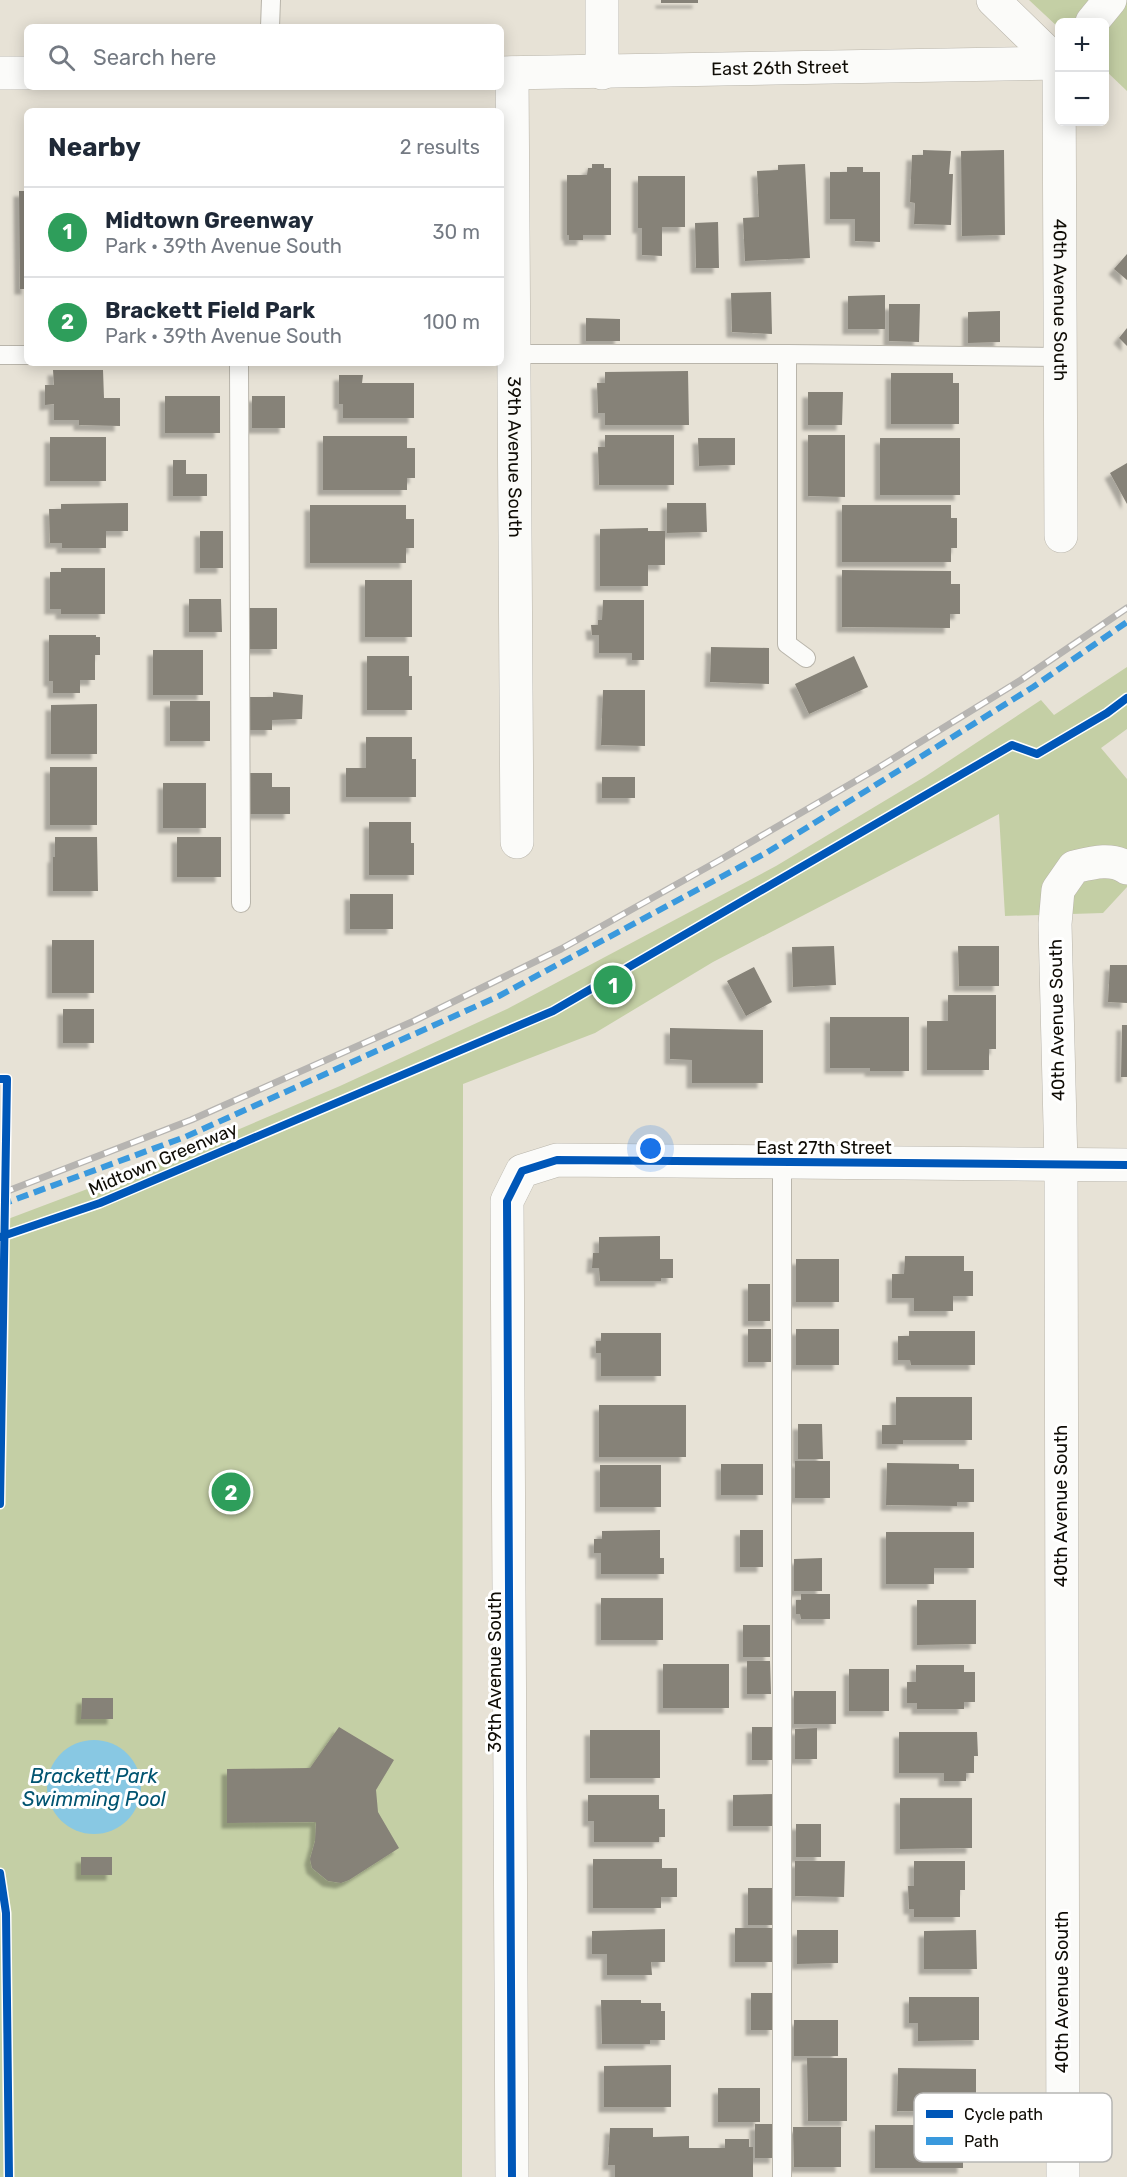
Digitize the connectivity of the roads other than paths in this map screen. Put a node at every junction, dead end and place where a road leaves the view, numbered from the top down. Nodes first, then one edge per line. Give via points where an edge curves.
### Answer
1 (271, 0) edge
2 (603, 0) edge
3 (993, 0) edge
4 (1110, 0) edge
5 (1095, 18) edge
6 (270, 24) edge
7 (1055, 59) edge
8 (1055, 63) edge
9 (1059, 72) edge
10 (0, 73) edge
11 (24, 73) edge
12 (602, 73) junction
13 (506, 74) edge
14 (507, 354) edge
15 (787, 354) junction
16 (0, 355) edge
17 (24, 355) edge
18 (1059, 357) junction
19 (239, 366) edge
20 (1060, 536) dead end
21 (806, 658) dead end
22 (517, 842) dead end
23 (1113, 865) edge
24 (241, 903) dead end
25 (782, 1163) junction
26 (1060, 1165) junction
27 (1127, 1165) edge
28 (522, 1171) joint
29 (1063, 2093) edge
30 (1063, 2162) edge
31 (512, 2177) edge
32 (782, 2177) edge
33 (1063, 2177) edge

1 - 6 lane
2 - 12 street
3 - 7 street
4 - 5 street
8 - 12 street, East 26th Street
9 - 18 street, 40th Avenue South
10 - 11 street
12 - 13 street, East 26th Street
13 - 14 street, 39th Avenue South
14 - 15 lane
14 - 22 street, 39th Avenue South
15 - 18 lane
15 - 21 lane via 788,644
16 - 17 lane
18 - 20 street, 40th Avenue South
19 - 24 lane
23 - 26 street, 40th Avenue South via 1074,867 1058,891 1054,924
25 - 26 street, East 27th Street
25 - 28 street, East 27th Street via 557,1160
25 - 32 lane
26 - 27 street, East 27th Street
26 - 29 street, 40th Avenue South
28 - 31 street, 39th Avenue South via 507,1201
30 - 33 street, 40th Avenue South

